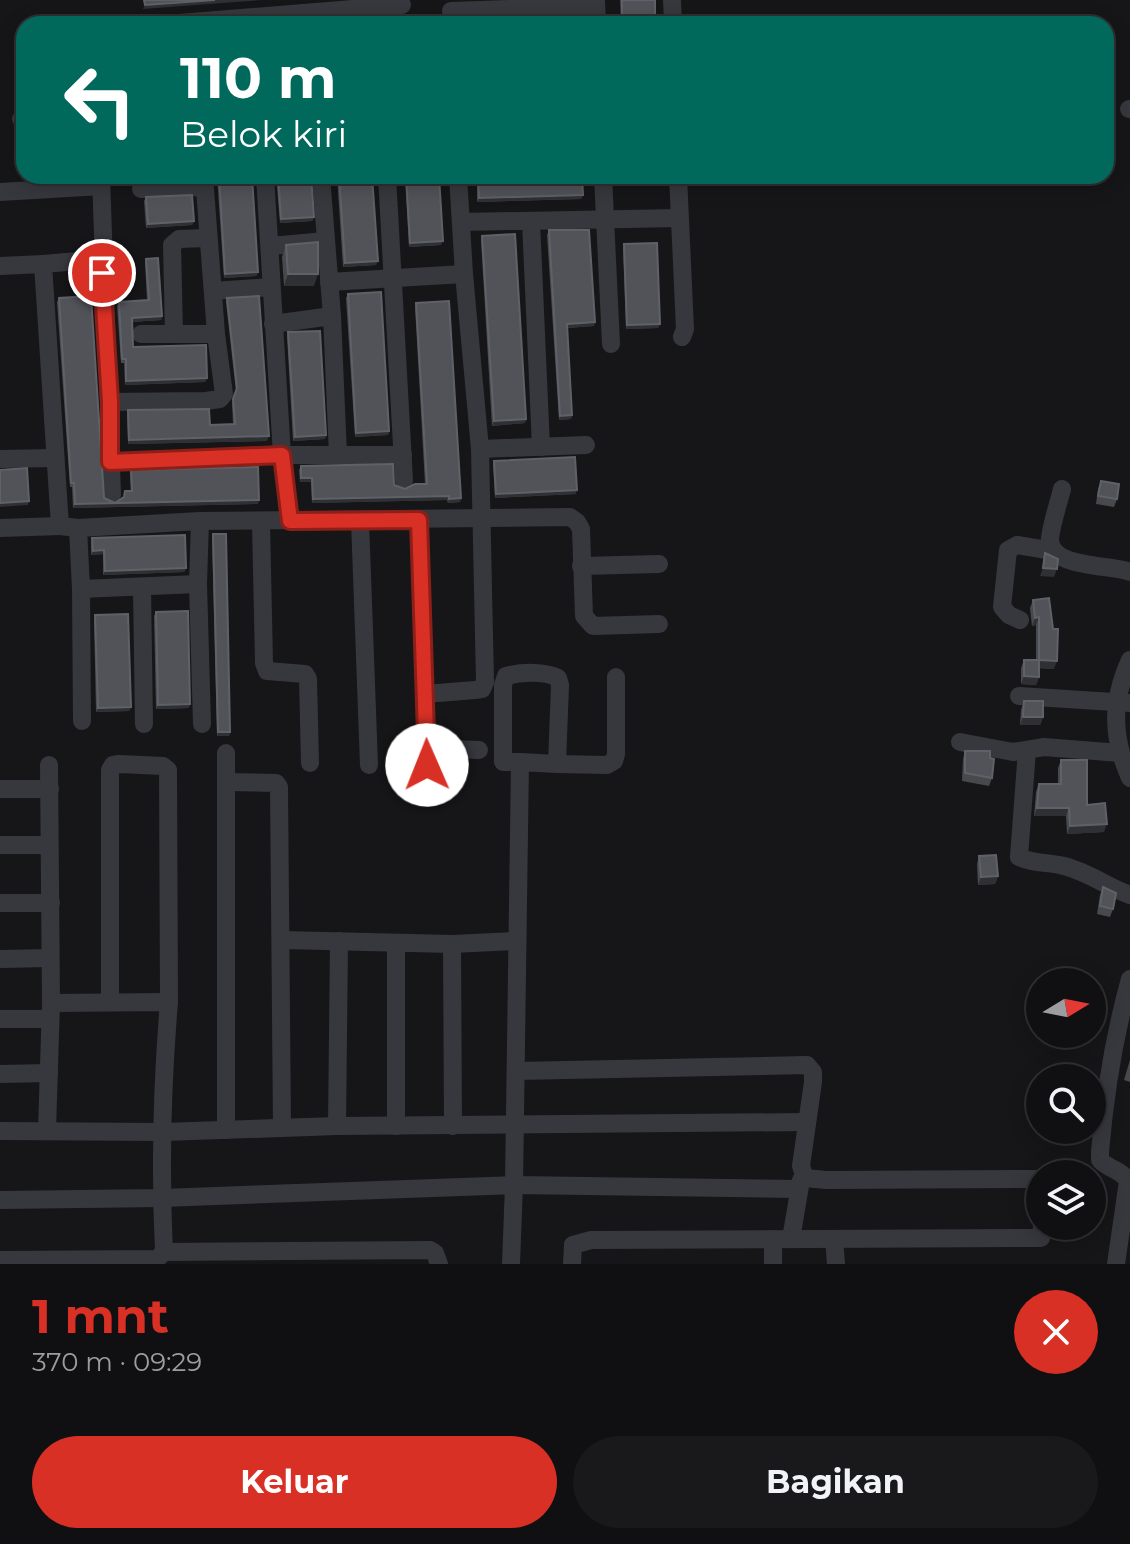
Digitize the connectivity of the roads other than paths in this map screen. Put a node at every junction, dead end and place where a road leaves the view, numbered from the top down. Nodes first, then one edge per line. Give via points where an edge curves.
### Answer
1 (402, 5) dead end
2 (282, 8) edge
3 (596, 10) edge
4 (451, 12) edge
5 (260, 16) edge
6 (312, 16) edge
7 (377, 16) edge
8 (73, 184) edge
9 (101, 184) edge
10 (186, 184) edge
11 (204, 184) edge
12 (266, 184) edge
13 (321, 184) edge
14 (388, 184) edge
15 (459, 184) edge
16 (603, 184) edge
17 (678, 184) edge
18 (141, 189) dead end
19 (0, 192) edge
20 (679, 218) junction
21 (605, 220) junction
22 (531, 221) junction
23 (461, 222) junction
24 (208, 238) junction
25 (325, 241) junction
26 (271, 246) junction
27 (102, 259) junction
28 (43, 264) junction
29 (0, 266) edge
30 (464, 274) junction
31 (394, 278) junction
32 (329, 282) junction
33 (271, 287) junction
34 (213, 291) junction
35 (332, 316) junction
36 (273, 324) junction
37 (141, 334) dead end
38 (174, 334) junction
39 (216, 334) junction
40 (682, 337) dead end
41 (611, 344) dead end
42 (110, 402) junction
43 (586, 445) dead end
44 (541, 447) junction
45 (480, 449) junction
46 (282, 455) junction
47 (338, 455) junction
48 (403, 455) junction
49 (54, 458) junction
50 (0, 459) edge
51 (110, 462) junction
52 (404, 481) dead end
53 (1062, 489) dead end
54 (112, 495) dead end
55 (481, 518) junction
56 (419, 520) junction
57 (200, 521) junction
58 (290, 521) junction
59 (360, 521) junction
60 (261, 523) junction
61 (69, 527) junction
62 (0, 528) edge
63 (1053, 551) junction
64 (659, 564) dead end
65 (581, 566) junction
66 (1130, 572) edge
67 (198, 584) junction
68 (142, 588) junction
69 (81, 589) junction
70 (1020, 620) dead end
71 (659, 624) dead end
72 (1130, 660) edge
73 (616, 677) dead end
74 (425, 694) junction
75 (1019, 696) dead end
76 (1123, 703) edge
77 (82, 721) dead end
78 (144, 724) dead end
79 (202, 724) dead end
80 (960, 742) dead end
81 (479, 750) dead end
82 (1027, 750) junction
83 (226, 753) dead end
84 (1120, 753) junction
85 (520, 762) junction
86 (310, 763) dead end
87 (557, 764) junction
88 (49, 765) dead end
89 (369, 765) dead end
90 (1130, 778) edge
91 (226, 782) junction
92 (0, 789) edge
93 (50, 789) junction
94 (0, 845) edge
95 (48, 845) junction
96 (1130, 895) edge
97 (0, 903) edge
98 (51, 903) junction
99 (282, 940) junction
100 (339, 941) junction
101 (517, 941) junction
102 (396, 943) junction
103 (452, 944) junction
104 (50, 958) junction
105 (0, 959) edge
106 (1130, 979) edge
107 (110, 1002) junction
108 (169, 1002) junction
109 (50, 1011) junction
110 (0, 1019) edge
111 (517, 1071) junction
112 (49, 1073) junction
113 (0, 1074) edge
114 (807, 1122) junction
115 (337, 1126) junction
116 (396, 1126) junction
117 (453, 1126) junction
118 (515, 1127) junction
119 (282, 1128) junction
120 (47, 1130) junction
121 (226, 1130) junction
122 (0, 1131) edge
123 (164, 1132) junction
124 (1026, 1180) edge
125 (801, 1181) junction
126 (514, 1185) junction
127 (162, 1198) junction
128 (0, 1200) edge
129 (1026, 1238) edge
130 (782, 1239) junction
131 (834, 1239) junction
132 (164, 1252) junction
133 (209, 1258) edge
134 (266, 1258) edge
135 (321, 1258) edge
136 (376, 1258) edge
137 (0, 1260) edge
138 (30, 1262) edge
139 (90, 1262) edge
140 (439, 1264) edge
141 (511, 1264) edge
142 (572, 1264) edge
143 (773, 1264) edge
144 (836, 1264) edge
145 (1116, 1264) edge

1 - 7 street
2 - 5 street
2 - 6 street
3 - 4 street
8 - 19 street
9 - 27 street
10 - 18 street
11 - 24 street
12 - 26 street
13 - 25 street
14 - 31 street
15 - 23 street
16 - 21 street
17 - 20 street
20 - 21 street
20 - 40 street
21 - 22 street
21 - 41 street
22 - 23 street
22 - 44 street
23 - 30 street
24 - 34 street
24 - 38 street via 179,239 172,245
25 - 26 street
25 - 32 street
26 - 33 street
27 - 28 street
27 - 42 street
28 - 29 street
28 - 49 street
30 - 31 street
30 - 45 street
31 - 32 street
31 - 48 street
32 - 35 street
33 - 34 street
33 - 36 street
34 - 39 street
35 - 36 street
35 - 47 street
36 - 46 street
37 - 38 street
38 - 39 street
39 - 42 street via 225,388 220,399
42 - 51 street
43 - 44 street
44 - 45 street
45 - 55 street
46 - 47 street
46 - 51 street
46 - 58 street
47 - 48 street
48 - 52 street
49 - 50 street
49 - 61 street
51 - 54 street
53 - 63 street via 1050,541
55 - 56 street
55 - 65 street via 570,517 581,529
55 - 74 street via 485,682 482,689
56 - 59 street
56 - 74 street
57 - 60 street
57 - 61 street
57 - 67 street
58 - 59 street
58 - 60 street
59 - 89 street
60 - 86 street via 264,663 267,671 299,672 308,679
61 - 62 street
61 - 69 street
63 - 66 street via 1063,558
63 - 70 street via 1009,547 1002,607
64 - 65 street
65 - 71 street via 587,623
67 - 68 street
67 - 79 street
68 - 69 street
68 - 78 street
69 - 77 street
72 - 76 street
73 - 87 street via 614,761
74 - 81 street via 427,756
75 - 76 street
76 - 84 street
80 - 82 street
82 - 84 street
82 - 96 street via 1019,857 1064,866
83 - 91 street
84 - 90 street
85 - 87 street
85 - 87 street via 503,762 506,676 552,675 560,685
85 - 101 street
88 - 93 street
91 - 99 street via 279,787
91 - 121 street
92 - 93 street
93 - 95 street
94 - 95 street
95 - 98 street
97 - 98 street
98 - 104 street
99 - 100 street
99 - 119 street
100 - 102 street
100 - 115 street
101 - 103 street
101 - 111 street
102 - 103 street
102 - 116 street
103 - 117 street
104 - 105 street
104 - 109 street
106 - 145 street via 1114,1038 1100,1152 1104,1165 1128,1181
107 - 108 street
107 - 108 street via 110,770 119,764 168,770
107 - 109 street
108 - 123 street
109 - 110 street
109 - 112 street
111 - 114 street via 807,1065 813,1072
111 - 118 street
112 - 113 street
112 - 120 street
114 - 118 street
114 - 125 street
115 - 116 street
115 - 119 street
116 - 117 street
117 - 118 street
118 - 126 street
119 - 121 street
120 - 122 street
120 - 123 street
121 - 123 street
123 - 127 street
124 - 125 street
125 - 126 street
125 - 130 street
126 - 127 street
126 - 141 street
127 - 128 street
127 - 132 street
129 - 131 street
130 - 131 street
130 - 142 street via 591,1240 573,1245
130 - 143 street
131 - 144 street
132 - 133 street
132 - 139 street via 157,1259
133 - 134 street
134 - 135 street
135 - 136 street
136 - 140 street via 430,1250
137 - 138 street
138 - 139 street

